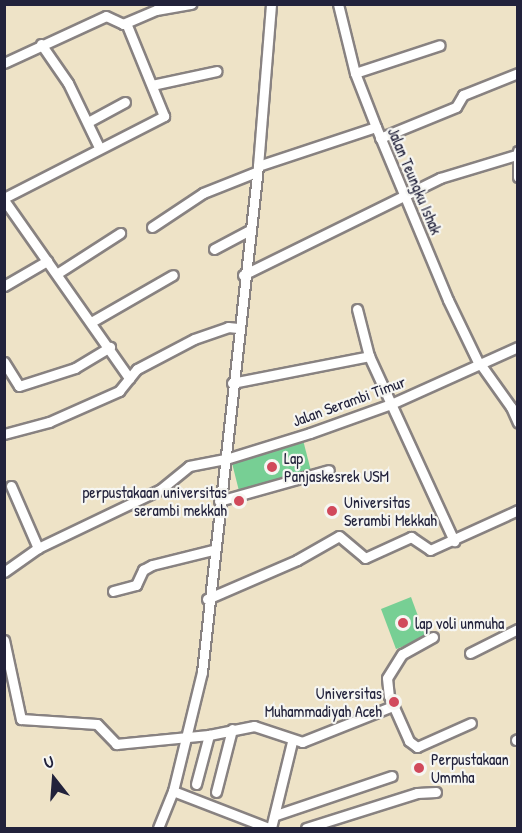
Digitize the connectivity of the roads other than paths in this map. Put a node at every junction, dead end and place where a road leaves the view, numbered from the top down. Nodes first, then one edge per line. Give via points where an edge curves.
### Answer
1 (191, 4) edge
2 (272, 4) edge
3 (338, 4) edge
4 (126, 23) junction
5 (41, 44) junction
6 (440, 45) dead end
7 (4, 63) edge
8 (217, 71) dead end
9 (356, 73) junction
10 (518, 73) edge
11 (152, 85) junction
12 (125, 102) dead end
13 (88, 122) junction
14 (376, 127) junction
15 (380, 138) junction
16 (99, 147) junction
17 (517, 153) edge
18 (257, 169) junction
19 (518, 177) edge
20 (406, 194) junction
21 (4, 199) edge
22 (152, 227) dead end
23 (249, 230) junction
24 (120, 233) dead end
25 (214, 249) dead end
26 (47, 261) junction
27 (58, 273) junction
28 (243, 275) junction
29 (173, 276) dead end
30 (4, 286) edge
31 (357, 309) dead end
32 (93, 321) junction
33 (238, 328) junction
34 (110, 347) junction
35 (518, 347) edge
36 (369, 356) junction
37 (4, 362) edge
38 (480, 364) junction
39 (129, 378) junction
40 (232, 383) junction
41 (391, 404) junction
42 (518, 423) edge
43 (4, 434) edge
44 (226, 459) junction
45 (329, 470) dead end
46 (11, 486) dead end
47 (219, 501) junction
48 (518, 510) edge
49 (454, 541) junction
50 (38, 548) junction
51 (213, 550) junction
52 (4, 572) edge
53 (113, 591) dead end
54 (207, 599) junction
55 (518, 629) edge
56 (433, 637) dead end
57 (4, 640) edge
58 (470, 653) dead end
59 (15, 680) junction
60 (4, 683) edge
61 (393, 706) junction
62 (471, 723) dead end
63 (232, 729) junction
64 (209, 735) junction
65 (185, 738) junction
66 (292, 742) junction
67 (392, 776) dead end
68 (196, 784) dead end
69 (172, 791) junction
70 (216, 792) dead end
71 (436, 792) dead end
72 (276, 815) junction
73 (247, 824) edge
74 (158, 828) edge
75 (270, 828) edge
76 (306, 828) edge

1 - 4 street via 156,10
2 - 18 street
3 - 9 street, Jalan Teungku Ishak
4 - 5 street via 109,15
4 - 11 street
5 - 7 street
5 - 13 street
6 - 9 street
8 - 11 street
9 - 14 street, Jalan Teungku Ishak
10 - 15 street via 463,95 456,107
11 - 16 street via 162,117
12 - 13 street
13 - 16 street
14 - 15 street, Jalan Teungku Ishak
14 - 18 street
15 - 20 street, Jalan Teungku Ishak
16 - 21 street
17 - 19 street
17 - 20 street via 440,178
18 - 22 street via 203,193
18 - 23 street
20 - 28 street
20 - 38 street, Jalan Teungku Ishak via 448,300
21 - 26 street
23 - 25 street
23 - 28 street
24 - 27 street
26 - 27 street
26 - 30 street
27 - 32 street
28 - 33 street
29 - 32 street
31 - 36 street
32 - 34 street
33 - 39 street via 228,327 188,342 137,369
33 - 40 street
34 - 37 street via 75,368 19,386
34 - 39 street
35 - 38 street, Jalan Serambi Timur
36 - 40 street
36 - 41 street
38 - 41 street, Jalan Serambi Timur
38 - 42 street, Jalan Teungku Ishak
39 - 43 street via 119,390 50,422
40 - 44 street
41 - 44 street, Jalan Serambi Timur
41 - 49 street
44 - 47 street
44 - 50 street, Jalan Serambi Timur via 189,466 161,489
45 - 47 street
46 - 50 street
47 - 51 street
48 - 49 street
49 - 54 street via 430,550 411,537 365,558 339,536 297,560
50 - 52 street, Jalan Serambi Timur
51 - 53 street via 152,565 143,570 136,585
51 - 54 street
54 - 65 street via 202,672
55 - 58 street
56 - 61 street via 394,661 387,686
57 - 59 street
59 - 60 street
59 - 65 street via 19,716 24,720 97,724 116,744
61 - 62 street via 412,747
61 - 66 street via 314,738
63 - 64 street
63 - 66 street via 265,728
63 - 70 street
64 - 65 street
64 - 68 street
65 - 69 street
66 - 72 street
67 - 72 street
69 - 73 street
69 - 74 street
71 - 76 street via 417,793
72 - 75 street
73 - 75 street

